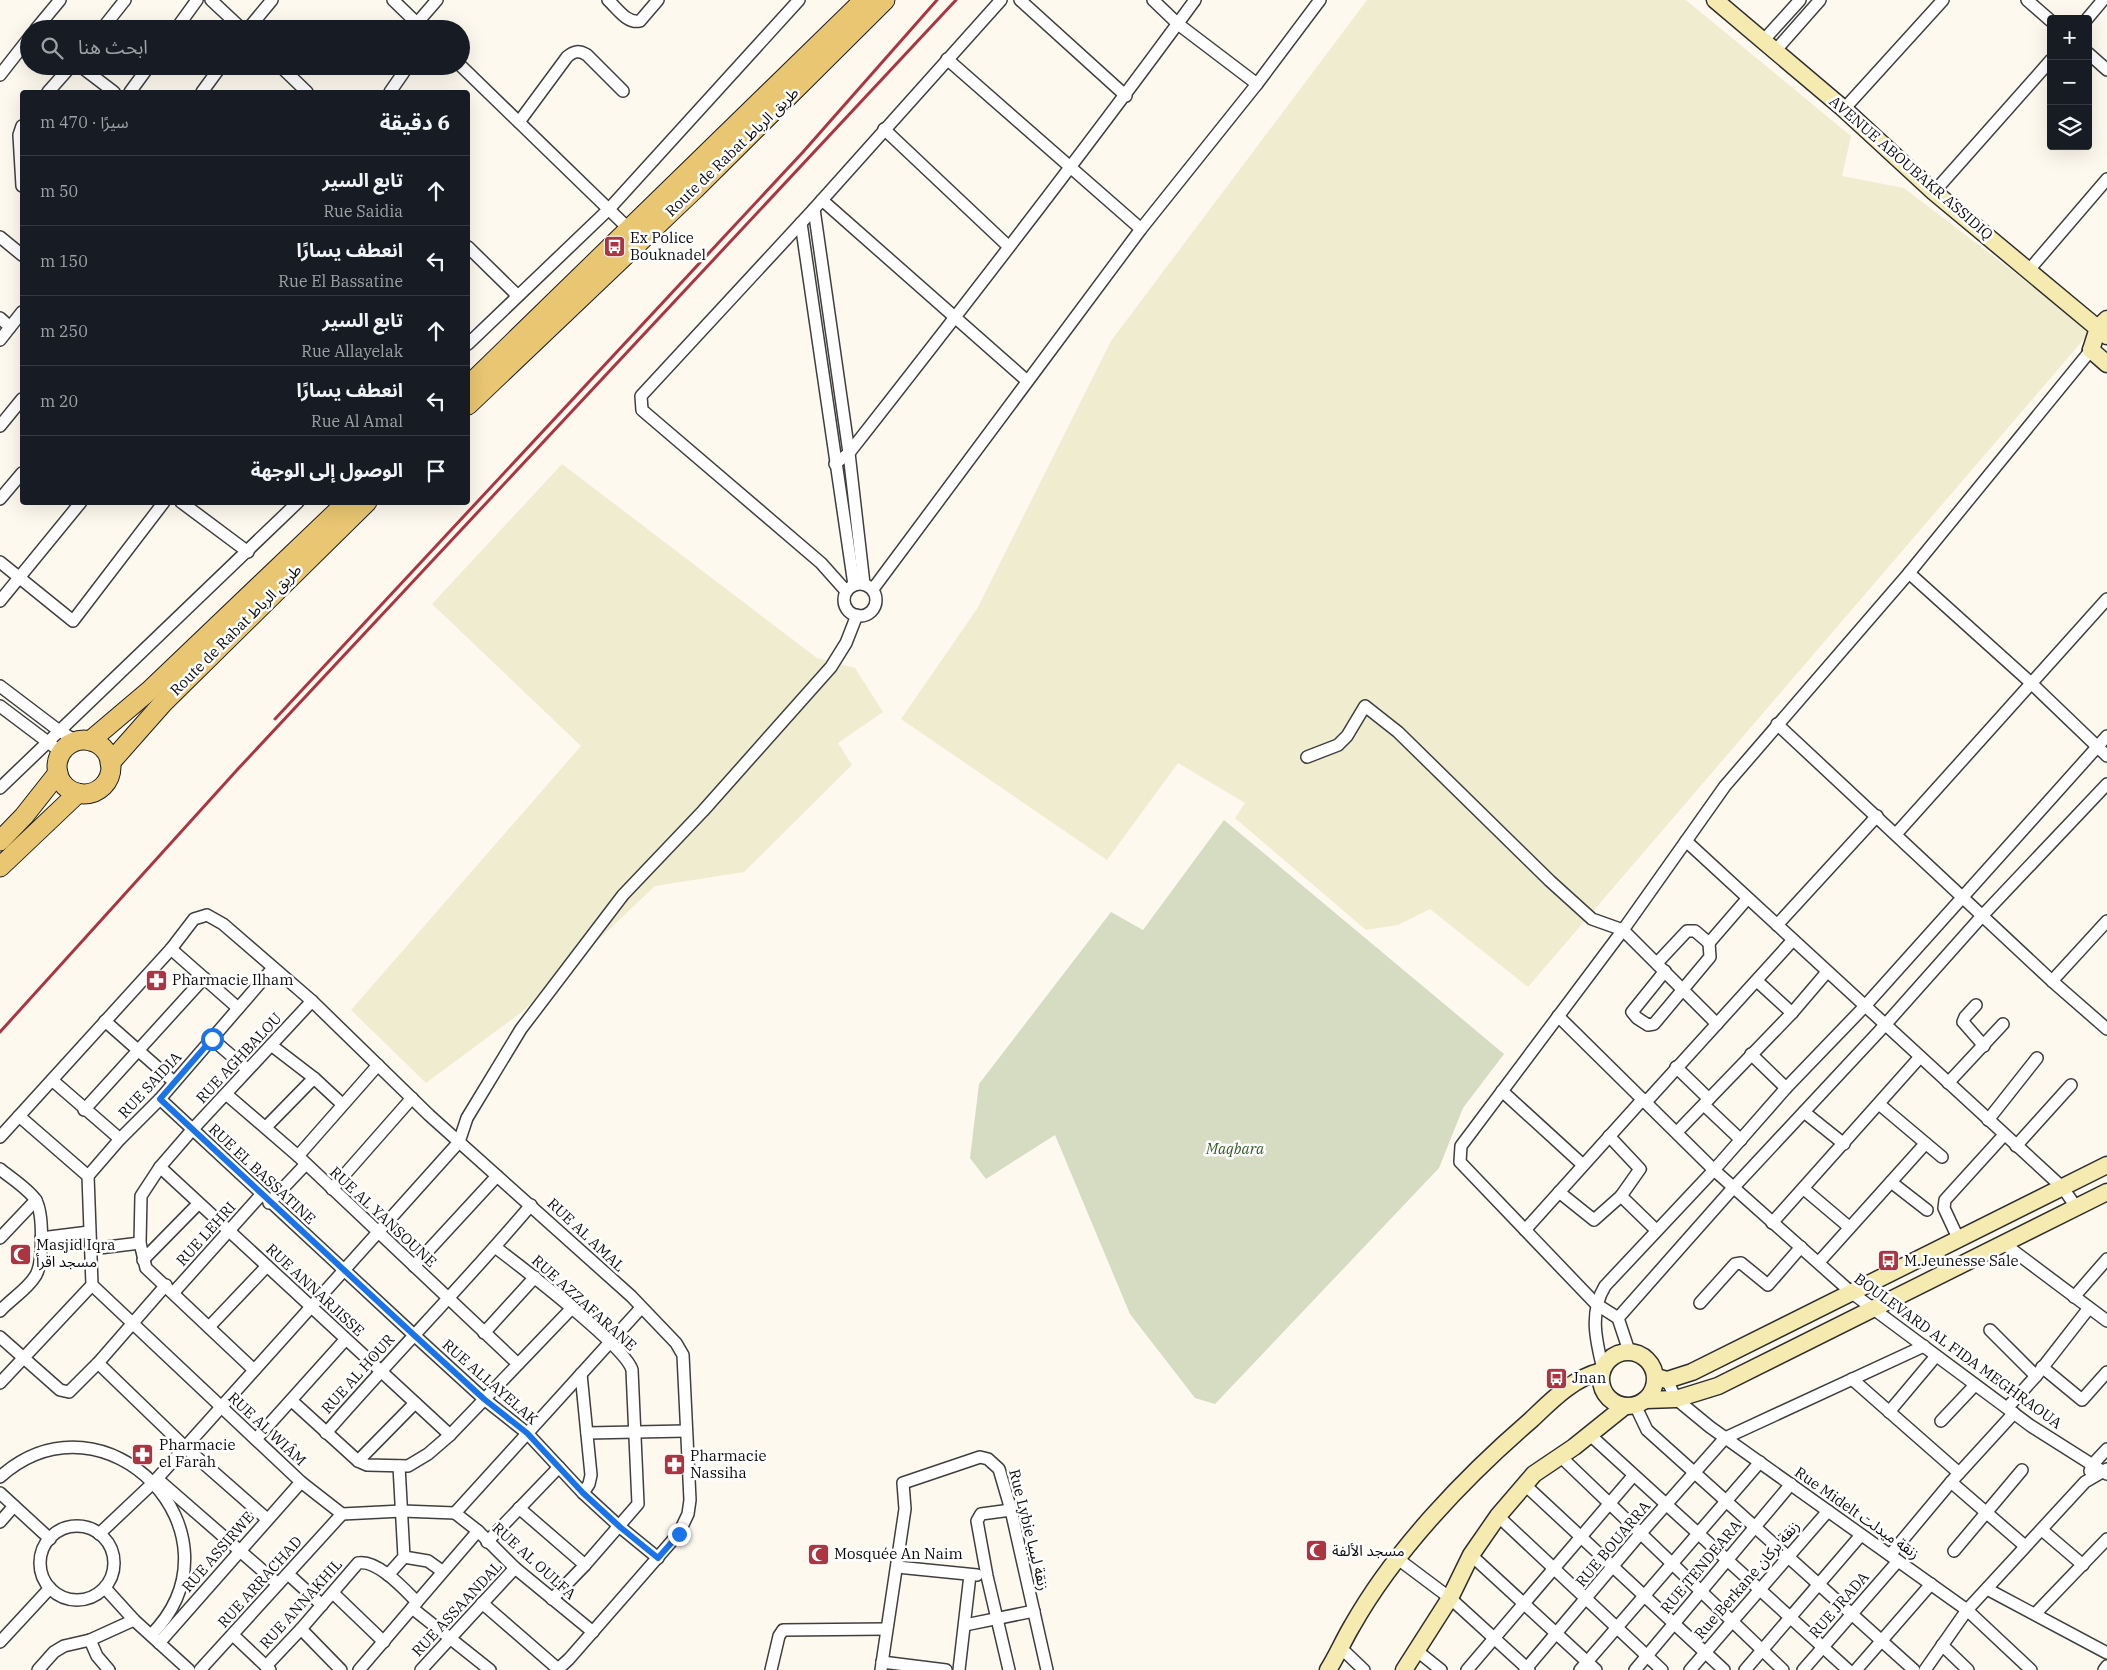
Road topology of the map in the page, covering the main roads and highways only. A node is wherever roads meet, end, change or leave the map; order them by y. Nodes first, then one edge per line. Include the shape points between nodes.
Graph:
1 (864, 0) edge
2 (885, 0) edge
3 (470, 384) edge
4 (470, 403) edge
5 (344, 505) edge
6 (363, 505) edge
7 (83, 741) junction
8 (110, 763) junction
9 (58, 773) junction
10 (78, 793) junction
11 (0, 841) edge
12 (0, 867) edge

1 - 3 main road, Route de Rabat طريق الرباط
2 - 4 main road, Route de Rabat طريق الرباط via 695,189
5 - 7 main road, Route de Rabat طريق الرباط via 148,691
6 - 8 main road, Route de Rabat طريق الرباط via 169,696
7 - 8 main road via 104,749
7 - 9 main road via 54,747
8 - 10 main road via 110,775 103,786 90,793
9 - 10 main road via 65,786
9 - 11 main road
10 - 12 main road

